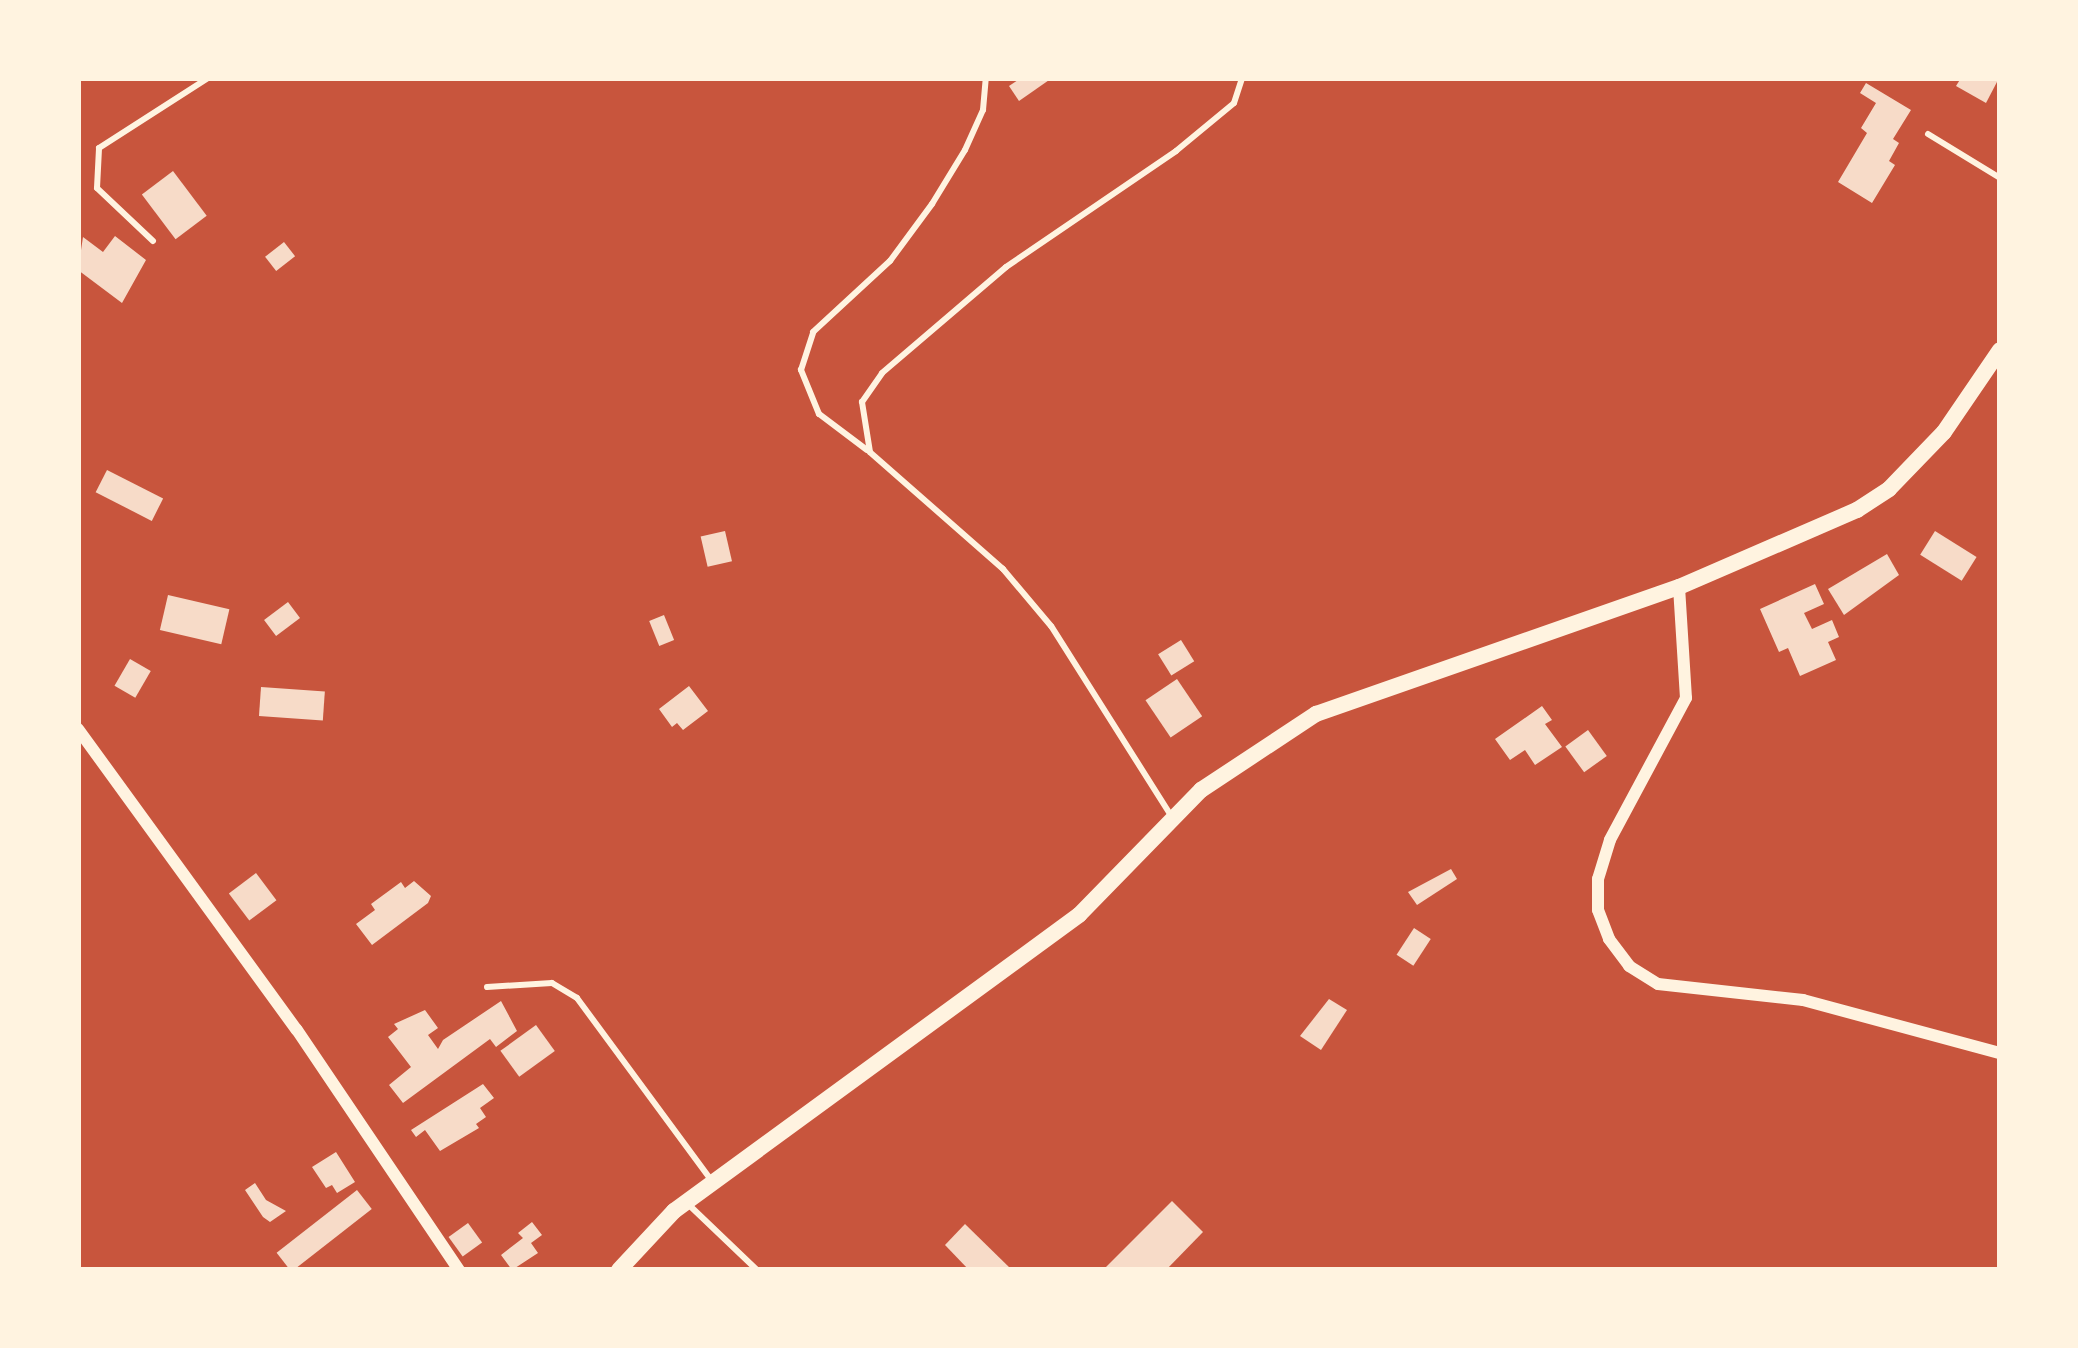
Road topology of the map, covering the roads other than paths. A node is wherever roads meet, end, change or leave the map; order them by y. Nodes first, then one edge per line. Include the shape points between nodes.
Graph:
1 (208, 78) edge
2 (986, 78) edge
3 (1242, 78) edge
4 (1928, 134) dead end
5 (2000, 178) edge
6 (153, 241) dead end
7 (2000, 350) edge
8 (870, 452) junction
9 (1679, 587) junction
10 (78, 729) edge
11 (1172, 817) junction
12 (487, 987) dead end
13 (2000, 1053) edge
14 (713, 1183) junction
15 (686, 1202) junction
16 (459, 1270) edge
17 (619, 1270) edge
18 (757, 1270) edge

1 - 6 lane via 99,148 97,188
2 - 8 lane via 965,150 932,204 890,261 813,332 801,370 819,414
3 - 8 lane via 1234,103 1176,151 1006,267 882,373 862,402
4 - 5 lane
7 - 9 main road via 1944,432 1889,489 1823,528
8 - 11 lane via 1003,568 1051,626
9 - 11 main road via 1316,714
9 - 13 street via 1686,698 1610,840 1598,879 1609,939 1629,966 1658,984 1803,1000
10 - 16 street
11 - 14 main road via 1079,916
12 - 14 lane via 552,983 577,998
14 - 15 main road
15 - 17 main road
15 - 18 lane

